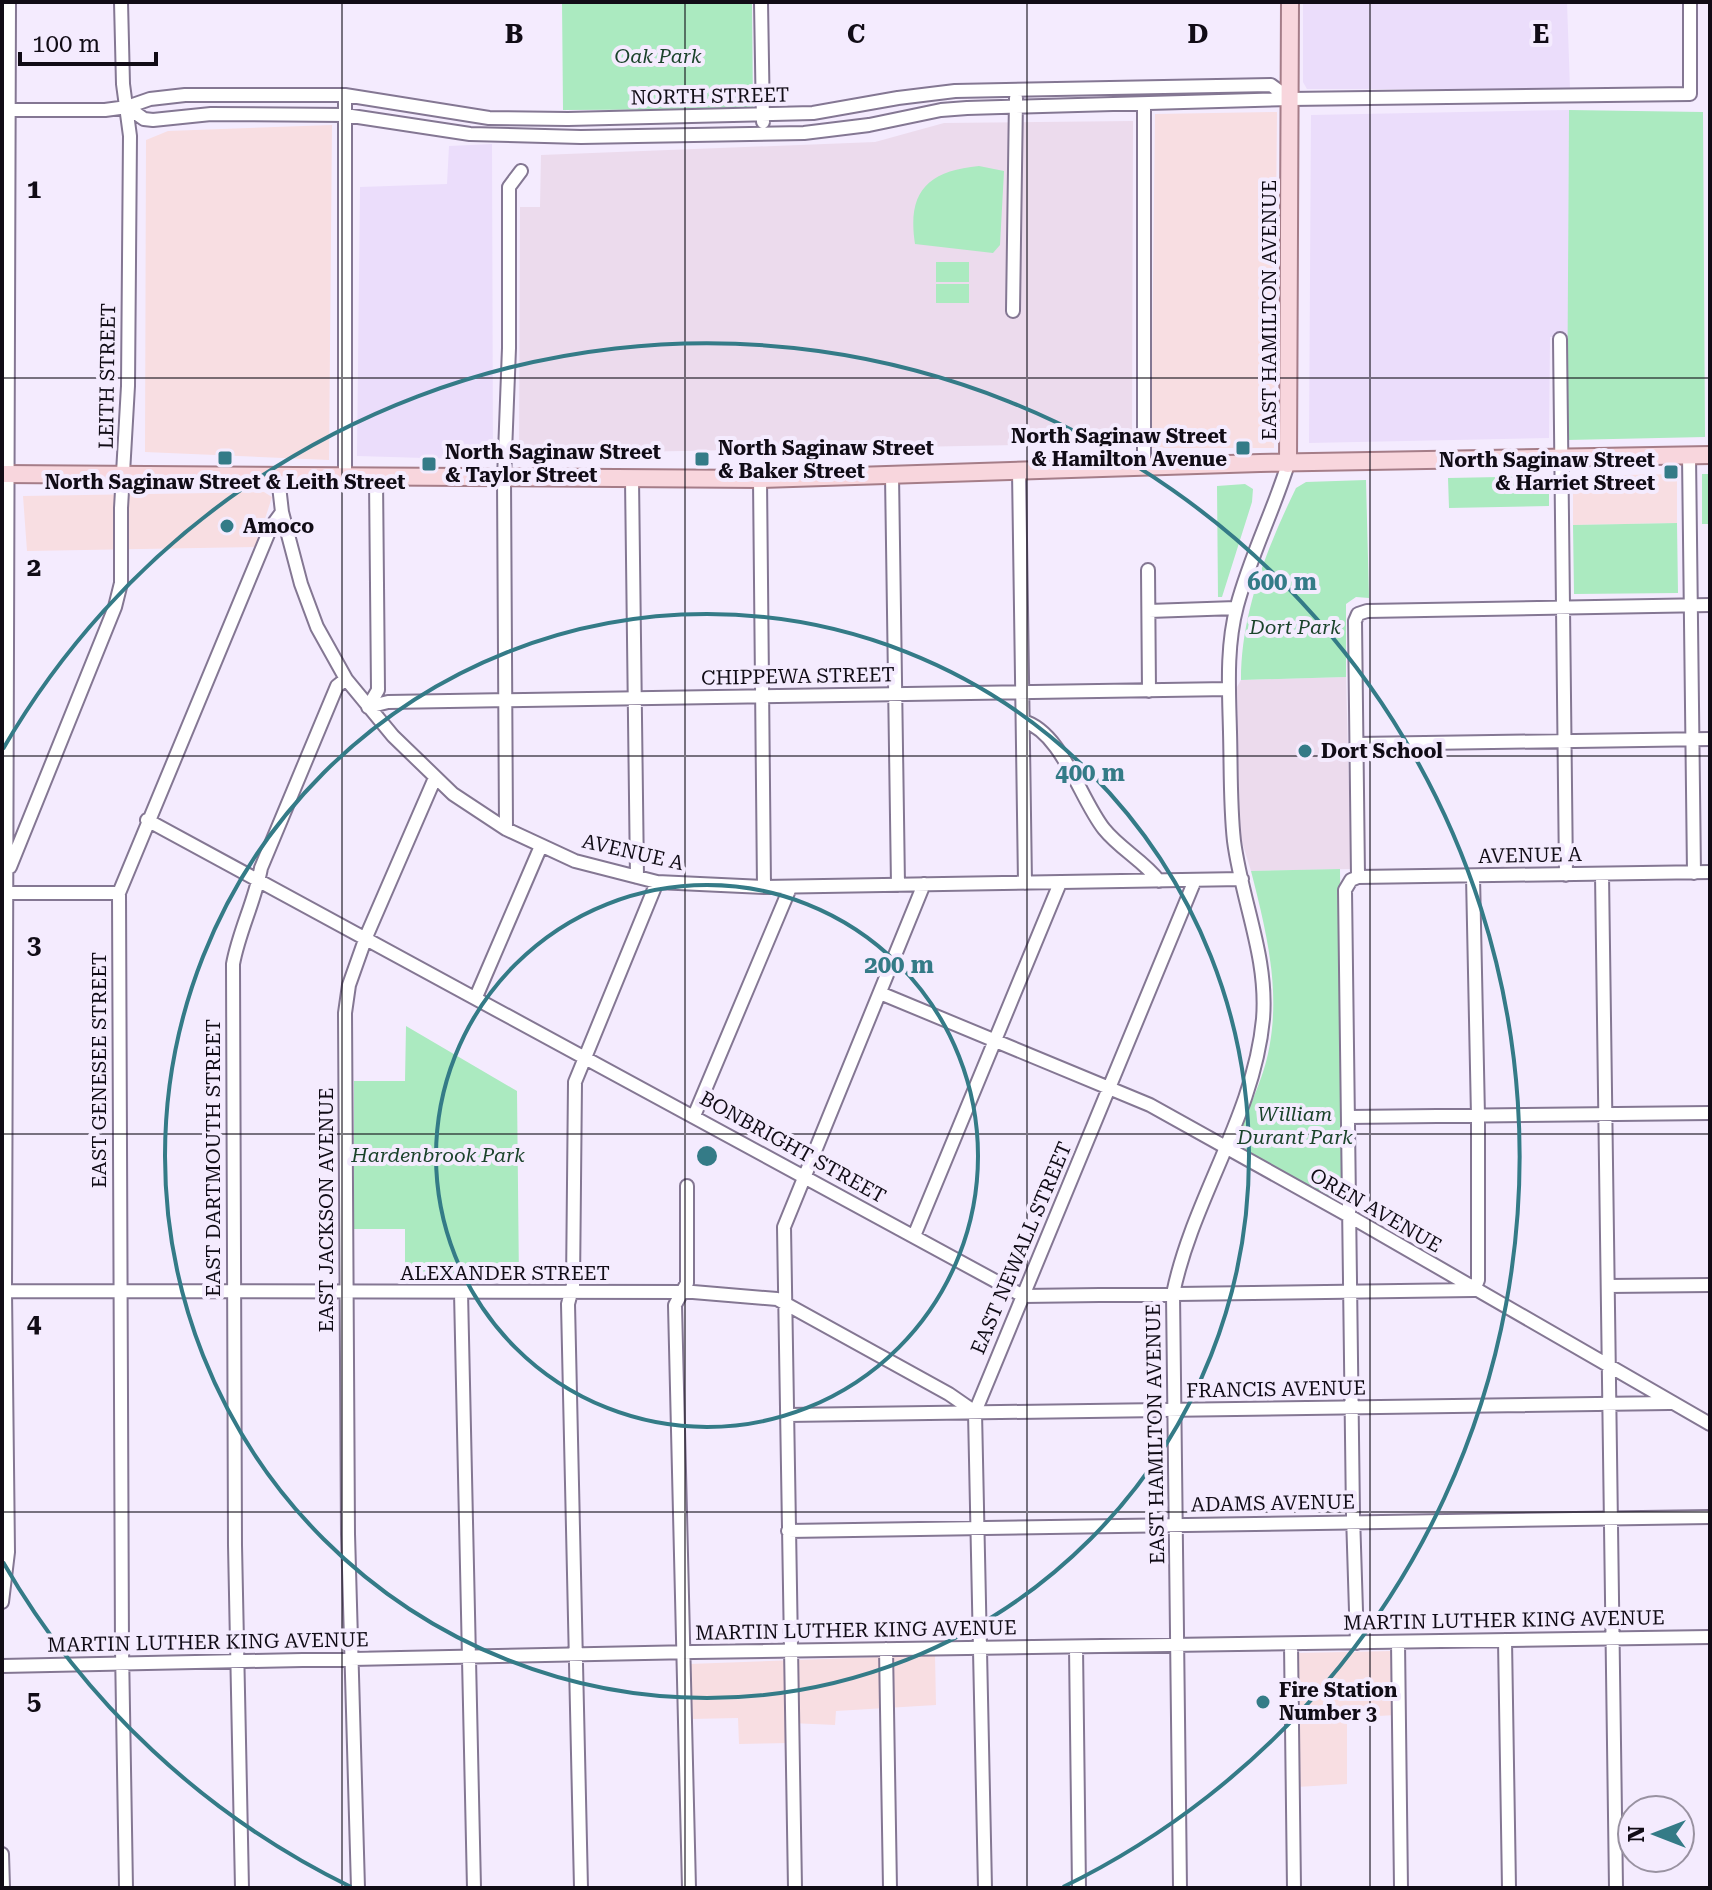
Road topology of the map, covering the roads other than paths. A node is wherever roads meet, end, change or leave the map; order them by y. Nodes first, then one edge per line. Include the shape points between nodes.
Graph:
1 (9, 2) edge
2 (121, 2) edge
3 (761, 2) edge
4 (1290, 2) edge
5 (1690, 2) edge
6 (1017, 89) junction
7 (345, 95) junction
8 (1290, 99) junction
9 (1144, 105) junction
10 (1016, 106) junction
11 (127, 107) junction
12 (5, 110) edge
13 (345, 115) junction
14 (763, 115) junction
15 (551, 119) junction
16 (763, 133) junction
17 (551, 137) junction
18 (521, 171) dead end
19 (1013, 311) dead end
20 (1560, 339) dead end
21 (1689, 455) junction
22 (1710, 455) edge
23 (1561, 457) junction
24 (1288, 464) junction
25 (1144, 467) junction
26 (1019, 471) junction
27 (5, 474) edge
28 (125, 475) junction
29 (892, 475) junction
30 (278, 477) junction
31 (345, 478) junction
32 (376, 479) junction
33 (504, 479) junction
34 (632, 479) junction
35 (760, 479) junction
36 (282, 512) junction
37 (1148, 570) dead end
38 (1690, 605) junction
39 (1710, 605) edge
40 (1236, 608) junction
41 (1561, 608) junction
42 (1149, 611) junction
43 (346, 679) junction
44 (1229, 689) junction
45 (1149, 691) junction
46 (1022, 694) junction
47 (894, 695) junction
48 (761, 697) junction
49 (636, 698) junction
50 (506, 700) junction
51 (368, 707) junction
52 (1023, 721) junction
53 (1710, 739) edge
54 (1692, 740) junction
55 (1564, 742) junction
56 (1357, 744) junction
57 (435, 778) junction
58 (147, 820) junction
59 (506, 829) junction
60 (541, 846) junction
61 (1710, 872) edge
62 (1694, 873) junction
63 (7, 874) junction
64 (1602, 874) junction
65 (1566, 875) junction
66 (1473, 876) junction
67 (637, 877) junction
68 (259, 879) junction
69 (1242, 879) junction
70 (1355, 879) junction
71 (1195, 880) junction
72 (1159, 881) junction
73 (657, 882) junction
74 (1025, 883) junction
75 (1060, 883) junction
76 (924, 884) junction
77 (898, 885) junction
78 (764, 887) junction
79 (790, 888) junction
80 (5, 893) edge
81 (119, 893) junction
82 (366, 937) junction
83 (880, 993) junction
84 (476, 997) junction
85 (4, 1034) edge
86 (995, 1041) junction
87 (585, 1057) junction
88 (1109, 1089) junction
89 (1710, 1113) edge
90 (1606, 1114) junction
91 (694, 1116) junction
92 (1478, 1116) junction
93 (1348, 1117) junction
94 (1224, 1148) junction
95 (804, 1177) junction
96 (687, 1186) dead end
97 (1351, 1217) junction
98 (914, 1236) junction
99 (4, 1265) edge
100 (1710, 1285) edge
101 (1608, 1286) junction
102 (1474, 1290) junction
103 (5, 1291) junction
104 (120, 1291) junction
105 (233, 1291) junction
106 (346, 1292) junction
107 (461, 1292) junction
108 (1350, 1292) junction
109 (681, 1293) junction
110 (573, 1294) junction
111 (1173, 1294) junction
112 (1023, 1296) junction
113 (785, 1304) junction
114 (1607, 1365) junction
115 (1607, 1403) junction
116 (1669, 1403) junction
117 (1351, 1408) junction
118 (1173, 1410) junction
119 (975, 1412) junction
120 (787, 1415) junction
121 (1710, 1424) edge
122 (1710, 1517) edge
123 (1609, 1519) junction
124 (1353, 1523) junction
125 (1175, 1524) junction
126 (977, 1528) junction
127 (788, 1531) junction
128 (2, 1602) edge
129 (1710, 1637) edge
130 (1613, 1639) junction
131 (1505, 1640) junction
132 (1398, 1642) junction
133 (1357, 1643) junction
134 (1291, 1644) junction
135 (1177, 1645) junction
136 (1076, 1647) junction
137 (981, 1648) junction
138 (886, 1649) junction
139 (791, 1651) junction
140 (684, 1652) junction
141 (576, 1655) junction
142 (469, 1657) junction
143 (353, 1659) junction
144 (238, 1661) junction
145 (122, 1663) junction
146 (2, 1666) edge
147 (2, 1854) edge
148 (3, 1888) edge
149 (126, 1888) edge
150 (242, 1888) edge
151 (358, 1888) edge
152 (474, 1888) edge
153 (581, 1888) edge
154 (689, 1888) edge
155 (795, 1888) edge
156 (890, 1888) edge
157 (985, 1888) edge
158 (1079, 1888) edge
159 (1180, 1888) edge
160 (1294, 1888) edge
161 (1401, 1888) edge
162 (1509, 1888) edge
163 (1616, 1888) edge

1 - 12 street
2 - 11 street, LEITH STREET
3 - 14 street
4 - 8 main road, EAST HAMILTON AVENUE
5 - 8 street, NORTH STREET via 1690,94
6 - 8 street, NORTH STREET via 1271,85
6 - 10 street
6 - 14 street, NORTH STREET via 955,91 827,112
7 - 11 street, NORTH STREET via 185,95
7 - 13 street
7 - 15 street, NORTH STREET via 489,118
8 - 9 street, NORTH STREET
8 - 24 main road, EAST HAMILTON AVENUE
9 - 10 street, NORTH STREET
9 - 25 street
10 - 16 street, NORTH STREET via 941,110 835,130
10 - 19 street
11 - 12 street, NORTH STREET
11 - 13 street, NORTH STREET via 153,120 211,114
11 - 28 street, LEITH STREET
12 - 27 street
13 - 17 street, NORTH STREET via 470,134
13 - 31 street
14 - 15 street, NORTH STREET
14 - 16 street
15 - 17 street
16 - 17 street, NORTH STREET
18 - 33 street via 509,187
20 - 23 street
21 - 22 main road
21 - 23 main road
21 - 38 street
23 - 24 main road
23 - 41 street
24 - 25 main road
24 - 40 street, EAST HAMILTON AVENUE
25 - 26 main road
26 - 29 main road
26 - 46 street
27 - 28 main road
27 - 63 street
28 - 30 main road
28 - 63 street, LEITH STREET via 121,583 115,607
29 - 35 main road
29 - 47 street
30 - 31 main road
30 - 36 street, AVENUE A
31 - 32 main road
32 - 33 main road
32 - 51 street via 378,690
33 - 34 main road
33 - 50 street
34 - 35 main road
34 - 49 street
35 - 48 street
36 - 43 street, AVENUE A via 317,627
36 - 58 street, EAST GENESEE STREET via 271,527
37 - 42 street
38 - 39 street
38 - 41 street
38 - 54 street
40 - 42 street
40 - 44 street, EAST HAMILTON AVENUE
41 - 55 street
41 - 56 street via 1358,614
42 - 45 street
43 - 51 street, AVENUE A
43 - 68 street, EAST DARTMOUTH STREET via 337,686
44 - 45 street, CHIPPEWA STREET
44 - 69 street, EAST HAMILTON AVENUE via 1233,825
45 - 46 street, CHIPPEWA STREET
46 - 47 street, CHIPPEWA STREET
46 - 52 street
47 - 48 street, CHIPPEWA STREET
47 - 77 street
48 - 49 street, CHIPPEWA STREET
48 - 78 street
49 - 50 street, CHIPPEWA STREET
49 - 67 street
50 - 51 street, CHIPPEWA STREET
50 - 59 street
51 - 57 street, AVENUE A
52 - 72 street via 1034,724 1054,746 1102,826
52 - 74 street
53 - 54 street
54 - 55 street
54 - 62 street
55 - 56 street
55 - 65 street
56 - 70 street
57 - 59 street, AVENUE A
57 - 82 street, EAST JACKSON AVENUE
58 - 68 street, BONBRIGHT STREET
58 - 81 street, EAST GENESEE STREET
59 - 60 street, AVENUE A
60 - 67 street, AVENUE A
60 - 84 street
61 - 62 street, AVENUE A
62 - 64 street, AVENUE A
63 - 80 street
64 - 65 street, AVENUE A
64 - 90 street
65 - 66 street, AVENUE A
66 - 70 street, AVENUE A
66 - 92 street
67 - 73 street, AVENUE A
68 - 82 street, BONBRIGHT STREET
68 - 105 street, EAST DARTMOUTH STREET via 233,964
69 - 71 street, AVENUE A
69 - 94 street, EAST HAMILTON AVENUE via 1261,957 1263,1018 1253,1074
70 - 93 street via 1345,890
71 - 72 street, AVENUE A
71 - 88 street, EAST NEWALL STREET
72 - 75 street, AVENUE A
73 - 78 street, AVENUE A
73 - 87 street
74 - 75 street, AVENUE A
74 - 76 street, AVENUE A
75 - 86 street
76 - 77 street, AVENUE A
76 - 83 street
77 - 79 street, AVENUE A
78 - 79 street, AVENUE A
79 - 91 street
80 - 81 street
80 - 85 street
81 - 104 street, EAST GENESEE STREET
82 - 84 street, BONBRIGHT STREET
82 - 106 street, EAST JACKSON AVENUE via 345,1013
83 - 86 street, OREN AVENUE
83 - 95 street
84 - 87 street, BONBRIGHT STREET
85 - 99 street
86 - 88 street, OREN AVENUE
86 - 98 street
87 - 91 street, BONBRIGHT STREET
87 - 110 street via 575,1082
88 - 94 street, OREN AVENUE via 1150,1105
88 - 112 street, EAST NEWALL STREET
89 - 90 street
90 - 92 street
90 - 101 street
91 - 95 street, BONBRIGHT STREET
92 - 93 street
92 - 102 street
93 - 97 street
94 - 97 street, OREN AVENUE
94 - 111 street, EAST HAMILTON AVENUE via 1185,1245
95 - 98 street, BONBRIGHT STREET
95 - 113 street via 784,1227
96 - 109 street via 687,1283
97 - 102 street, OREN AVENUE
97 - 108 street
98 - 112 street, BONBRIGHT STREET
99 - 103 street
100 - 101 street
101 - 114 street
102 - 108 street, BONBRIGHT STREET
102 - 114 street, OREN AVENUE
103 - 104 street, ALEXANDER STREET
103 - 128 street via 8,1552
104 - 105 street, ALEXANDER STREET
104 - 145 street, EAST GENESEE STREET
105 - 106 street, ALEXANDER STREET
105 - 144 street, EAST DARTMOUTH STREET
106 - 107 street, ALEXANDER STREET
106 - 143 street, EAST JACKSON AVENUE
107 - 110 street, ALEXANDER STREET
107 - 142 street
108 - 111 street, BONBRIGHT STREET
108 - 117 street
109 - 110 street, ALEXANDER STREET
109 - 113 street, ALEXANDER STREET via 777,1299
109 - 140 street via 675,1305
110 - 141 street via 568,1304
111 - 112 street, BONBRIGHT STREET
111 - 118 street, EAST HAMILTON AVENUE
112 - 119 street, EAST NEWALL STREET
113 - 119 street, ALEXANDER STREET
113 - 120 street
114 - 115 street
114 - 116 street, OREN AVENUE
115 - 116 street, FRANCIS AVENUE
115 - 117 street, FRANCIS AVENUE
115 - 123 street
116 - 121 street, OREN AVENUE
117 - 118 street, FRANCIS AVENUE
117 - 124 street
118 - 119 street, FRANCIS AVENUE
118 - 125 street, EAST HAMILTON AVENUE
119 - 120 street, FRANCIS AVENUE
119 - 126 street, EAST NEWALL STREET
120 - 127 street
122 - 123 street, ADAMS AVENUE
123 - 124 street, ADAMS AVENUE
123 - 130 street
124 - 125 street, ADAMS AVENUE
124 - 133 street
125 - 126 street, ADAMS AVENUE
125 - 135 street, EAST HAMILTON AVENUE
126 - 127 street, ADAMS AVENUE
126 - 137 street, EAST NEWALL STREET
127 - 139 street
129 - 130 street, MARTIN LUTHER KING AVENUE
130 - 131 street, MARTIN LUTHER KING AVENUE
130 - 163 street
131 - 132 street, MARTIN LUTHER KING AVENUE
131 - 162 street
132 - 133 street, MARTIN LUTHER KING AVENUE
132 - 161 street
133 - 134 street, MARTIN LUTHER KING AVENUE
134 - 135 street, MARTIN LUTHER KING AVENUE
134 - 160 street
135 - 136 street, MARTIN LUTHER KING AVENUE
135 - 159 street, EAST HAMILTON AVENUE
136 - 137 street, MARTIN LUTHER KING AVENUE
136 - 158 street
137 - 138 street, MARTIN LUTHER KING AVENUE
137 - 157 street, EAST NEWALL STREET
138 - 139 street, MARTIN LUTHER KING AVENUE
138 - 156 street
139 - 140 street, MARTIN LUTHER KING AVENUE
139 - 155 street
140 - 141 street, MARTIN LUTHER KING AVENUE
140 - 154 street
141 - 142 street, MARTIN LUTHER KING AVENUE
141 - 153 street
142 - 143 street, MARTIN LUTHER KING AVENUE
142 - 152 street
143 - 144 street, MARTIN LUTHER KING AVENUE
143 - 151 street, EAST JACKSON AVENUE
144 - 145 street, MARTIN LUTHER KING AVENUE
144 - 150 street, EAST DARTMOUTH STREET
145 - 146 street, MARTIN LUTHER KING AVENUE
145 - 149 street, EAST GENESEE STREET
147 - 148 street

